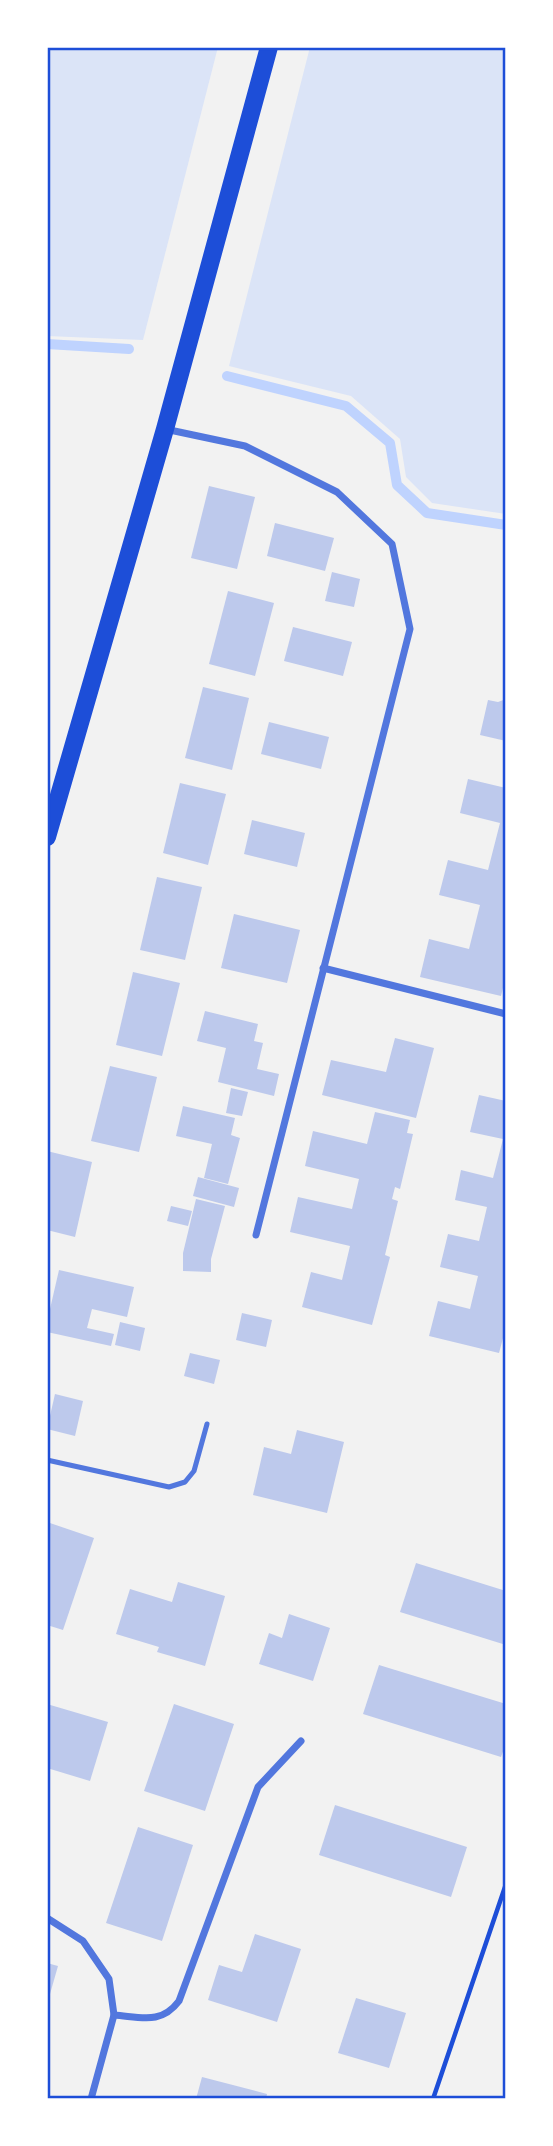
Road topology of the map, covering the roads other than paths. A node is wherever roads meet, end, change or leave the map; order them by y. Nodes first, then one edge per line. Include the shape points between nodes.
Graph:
1 (269, 47) edge
2 (164, 429) junction
3 (47, 837) edge
4 (323, 968) junction
5 (506, 1014) edge
6 (256, 1235) dead end
7 (207, 1424) dead end
8 (47, 1460) edge
9 (301, 1741) dead end
10 (47, 1918) edge
11 (114, 2015) junction
12 (91, 2099) edge

1 - 2 main road
2 - 3 main road
2 - 4 street via 245,446 337,492 392,544 410,629
4 - 5 street
4 - 6 street
7 - 8 lane via 194,1471 185,1482 169,1487
9 - 11 street via 258,1787 179,2001 170,2014 154,2018
10 - 11 street via 83,1941 109,1979
11 - 12 street

